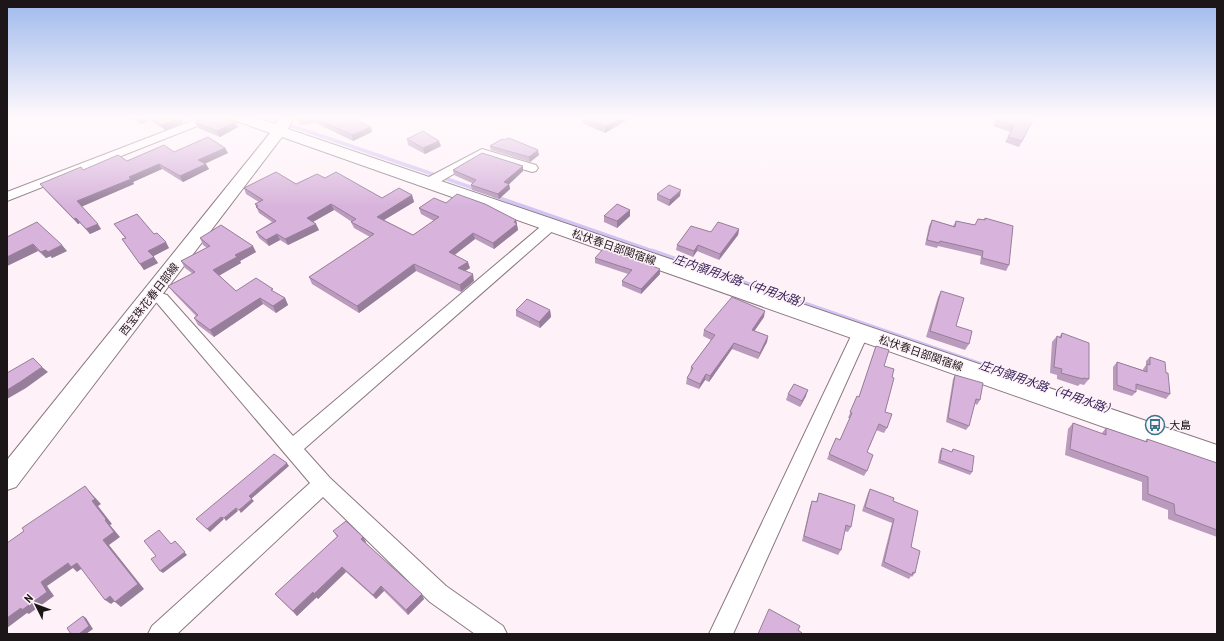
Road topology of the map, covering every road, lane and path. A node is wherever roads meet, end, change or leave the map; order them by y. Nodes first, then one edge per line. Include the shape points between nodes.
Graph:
1 (135, 147) edge
2 (265, 147) edge
3 (339, 147) edge
4 (532, 168) dead end
5 (428, 183) junction
6 (7, 197) edge
7 (551, 225) junction
8 (152, 295) junction
9 (861, 332) junction
10 (291, 449) junction
11 (1217, 456) edge
12 (7, 479) edge
13 (323, 484) junction
14 (160, 634) edge
15 (495, 634) edge
16 (720, 634) edge

1 - 6 street
2 - 8 main road, 西宝珠花春日部線
3 - 5 main road, 松伏春日部関宿線
4 - 5 street via 482,154
5 - 7 main road, 松伏春日部関宿線
7 - 9 main road, 松伏春日部関宿線
7 - 10 street
8 - 10 street via 162,298
8 - 12 main road, 西宝珠花春日部線
9 - 11 main road, 松伏春日部関宿線
9 - 16 street
10 - 13 street
13 - 14 street
13 - 15 street via 438,594

